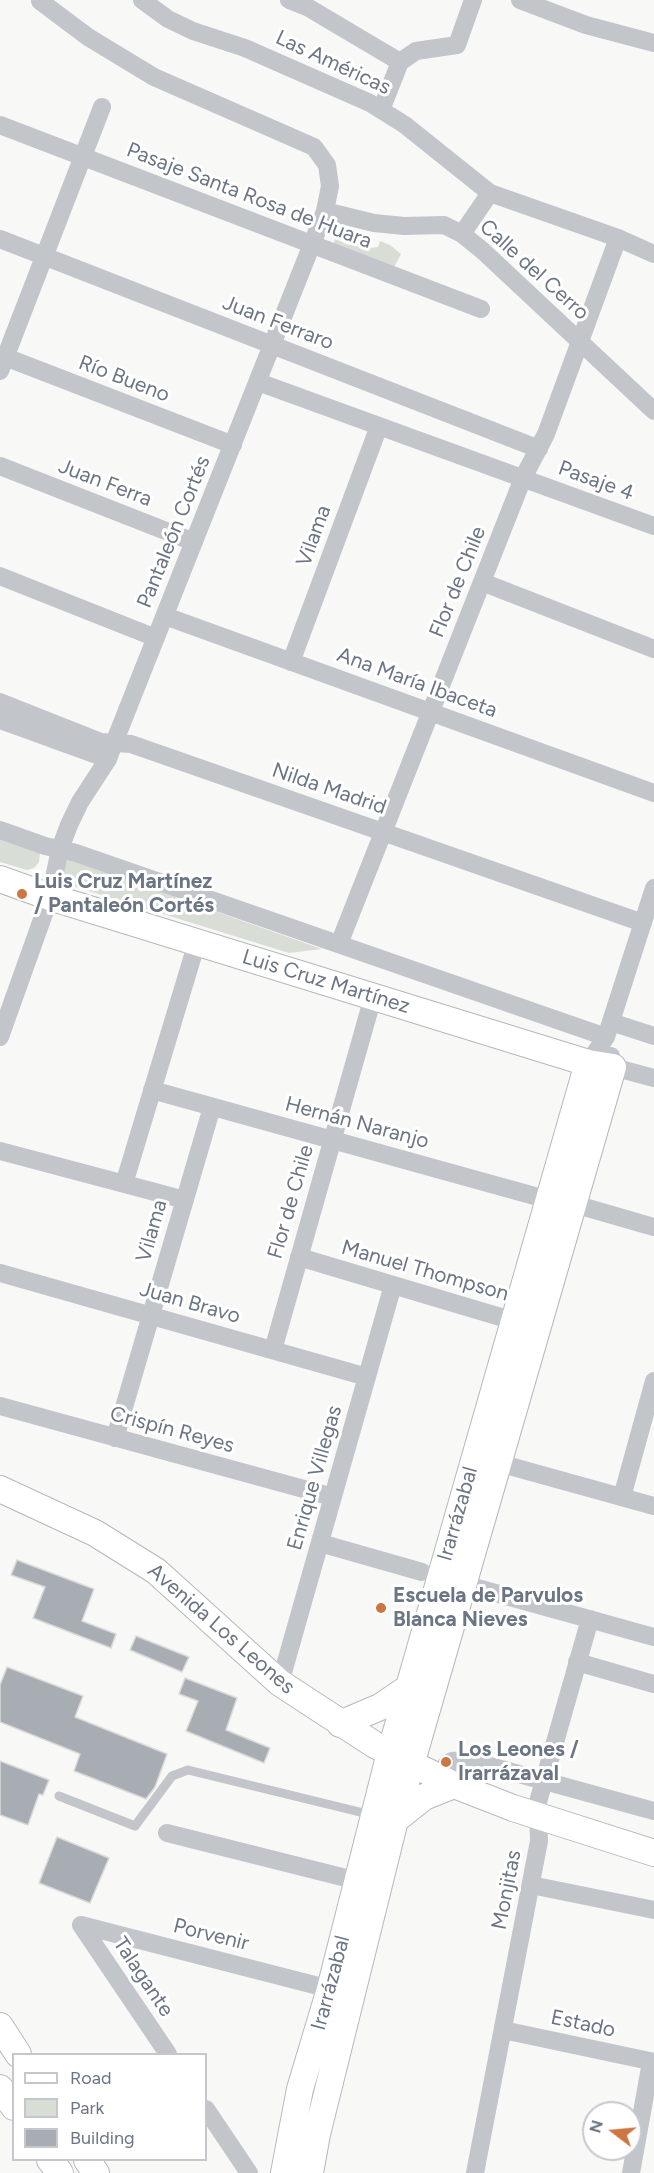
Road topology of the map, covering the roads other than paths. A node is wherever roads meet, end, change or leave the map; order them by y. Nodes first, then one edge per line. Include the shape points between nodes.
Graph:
1 (142, 0) edge
2 (289, 0) edge
3 (473, 0) edge
4 (520, 0) edge
5 (40, 1) edge
6 (550, 5) edge
7 (654, 43) edge
8 (400, 62) junction
9 (102, 107) dead end
10 (381, 110) junction
11 (0, 125) edge
12 (82, 156) junction
13 (490, 193) junction
14 (325, 211) junction
15 (462, 234) junction
16 (618, 238) junction
17 (0, 239) edge
18 (312, 244) junction
19 (654, 254) edge
20 (44, 256) junction
21 (482, 309) dead end
22 (580, 342) junction
23 (273, 345) junction
24 (2, 361) edge
25 (258, 382) junction
26 (654, 411) edge
27 (379, 426) junction
28 (233, 445) junction
29 (538, 449) junction
30 (0, 466) edge
31 (523, 478) junction
32 (654, 526) edge
33 (194, 542) junction
34 (0, 576) edge
35 (482, 582) junction
36 (165, 616) junction
37 (156, 638) junction
38 (654, 650) edge
39 (291, 662) junction
40 (0, 702) edge
41 (430, 712) junction
42 (0, 720) edge
43 (111, 751) junction
44 (654, 793) edge
45 (0, 830) edge
46 (383, 832) junction
47 (60, 849) junction
48 (0, 879) edge
49 (653, 896) edge
50 (50, 897) junction
51 (643, 922) junction
52 (197, 942) junction
53 (339, 944) junction
54 (373, 997) junction
55 (1, 1030) edge
56 (608, 1030) junction
57 (654, 1036) edge
58 (588, 1063) junction
59 (613, 1067) junction
60 (654, 1078) edge
61 (152, 1090) junction
62 (212, 1107) junction
63 (332, 1140) junction
64 (0, 1151) edge
65 (124, 1184) junction
66 (185, 1200) junction
67 (561, 1202) junction
68 (654, 1227) edge
69 (299, 1257) junction
70 (0, 1273) edge
71 (393, 1285) junction
72 (151, 1316) junction
73 (526, 1325) junction
74 (273, 1350) junction
75 (367, 1377) junction
76 (654, 1381) edge
77 (0, 1406) edge
78 (115, 1438) junction
79 (487, 1459) junction
80 (0, 1489) edge
81 (333, 1497) junction
82 (621, 1497) junction
83 (654, 1506) edge
84 (320, 1543) junction
85 (422, 1572) dead end
86 (463, 1584) junction
87 (590, 1619) junction
88 (654, 1637) edge
89 (577, 1662) junction
90 (280, 1683) junction
91 (654, 1684) edge
92 (408, 1688) junction
93 (340, 1724) junction
94 (400, 1758) junction
95 (544, 1780) junction
96 (445, 1781) junction
97 (58, 1796) dead end
98 (654, 1811) edge
99 (385, 1818) junction
100 (539, 1818) junction
101 (167, 1833) dead end
102 (654, 1853) edge
103 (358, 1881) junction
104 (531, 1884) junction
105 (654, 1910) edge
106 (81, 1925) joint
107 (330, 1989) junction
108 (0, 2027) edge
109 (503, 2030) junction
110 (17, 2053) edge
111 (167, 2053) edge
112 (652, 2062) edge
113 (0, 2088) edge
114 (12, 2104) edge
115 (207, 2110) edge
116 (51, 2161) edge
117 (60, 2173) edge
118 (249, 2173) edge
119 (284, 2173) edge
120 (310, 2173) edge
121 (475, 2173) edge
122 (631, 2173) edge

1 - 10 street, Las Américas via 193,31 276,61
2 - 8 street
3 - 8 street via 457,45 416,51
4 - 6 street
5 - 14 street, Pantaleón Cortés via 88,37 154,77 314,147 327,165 330,186
6 - 7 street via 586,25
8 - 10 street
9 - 12 street
10 - 13 street, Las Américas
11 - 12 street, Pasaje Santa Rosa de Huara
12 - 18 street, Pasaje Santa Rosa de Huara
12 - 20 street
13 - 15 street
13 - 16 street, Las Américas
14 - 15 street, Calle del Cerro via 374,223 444,225
14 - 18 street, Pantaleón Cortés
15 - 22 street, Calle del Cerro
16 - 19 street, Las Américas
16 - 22 street, Flor de Chile
17 - 20 street, Juan Ferraro
18 - 21 street, Pasaje Santa Rosa de Huara
18 - 23 street, Pantaleón Cortés
20 - 23 street, Juan Ferraro
20 - 24 street
22 - 26 street, Calle del Cerro
22 - 29 street, Flor de Chile
23 - 25 street, Pantaleón Cortés
23 - 29 street, Juan Ferraro
24 - 28 street, Río Bueno
25 - 27 street
25 - 28 street, Pantaleón Cortés
27 - 31 street
27 - 39 street, Vilama
28 - 33 street, Pantaleón Cortés
29 - 31 street, Flor de Chile
30 - 33 street, Juan Ferra
31 - 32 street, Pasaje 4
31 - 35 street, Flor de Chile
33 - 36 street, Pantaleón Cortés
34 - 37 street
35 - 38 street
35 - 41 street, Flor de Chile
36 - 37 street, Pantaleón Cortés
36 - 39 street, Ana María Ibaceta
37 - 43 street, Pantaleón Cortés
39 - 41 street, Ana María Ibaceta
40 - 43 street, Nilda Madrid via 101,742
41 - 44 street, Ana María Ibaceta
41 - 46 street, Flor de Chile
42 - 43 street, Nilda Madrid
43 - 46 street, Nilda Madrid via 131,744
43 - 47 street, Pantaleón Cortés via 80,802
45 - 47 street, Luis Cruz Martínez
46 - 51 street, Nilda Madrid
46 - 53 street, Flor de Chile
47 - 50 street, Pantaleón Cortés
47 - 53 street, Luis Cruz Martínez
48 - 50 street, Luis Cruz Martínez
49 - 51 street, Irarrázabal
50 - 52 street, Luis Cruz Martínez
50 - 55 street, Pantaleón Cortés
51 - 56 street, Irarrázabal
52 - 54 street, Luis Cruz Martínez
52 - 61 street, Vilama
53 - 56 street, Luis Cruz Martínez
54 - 58 street, Luis Cruz Martínez
54 - 63 street, Flor de Chile
56 - 57 street, Luis Cruz Martínez
56 - 58 street, Irarrázabal
56 - 59 street, Irarrázabal
58 - 59 street, Luis Cruz Martínez
58 - 67 street, Irarrázabal
59 - 60 street, Luis Cruz Martínez
59 - 67 street, Irarrázabal
61 - 62 street, Hernán Naranjo
61 - 65 street, Vilama
62 - 63 street, Hernán Naranjo
62 - 66 street, Vilama
63 - 67 street, Hernán Naranjo
63 - 69 street, Flor de Chile
64 - 65 street
65 - 66 street
66 - 72 street, Vilama
67 - 68 street, Hernán Naranjo
67 - 73 street, Irarrázabal
69 - 71 street, Manuel Thompson
69 - 74 street, Flor de Chile
70 - 72 street, Juan Bravo
71 - 73 street, Manuel Thompson
71 - 75 street, Enrique Villegas
72 - 74 street, Juan Bravo
72 - 78 street, Vilama
73 - 79 street, Irarrázabal
74 - 75 street, Juan Bravo
75 - 81 street, Enrique Villegas
76 - 82 street
77 - 78 street, Crispín Reyes
78 - 81 street, Crispín Reyes
79 - 82 street
79 - 86 street, Irarrázabal
79 - 92 street, Irarrázabal
80 - 90 street, Avenida Los Leones via 95,1533 156,1571
81 - 84 street, Enrique Villegas
82 - 83 street
84 - 85 street
84 - 90 street, Enrique Villegas
86 - 87 street
86 - 94 street, Irarrázabal
87 - 88 street
87 - 89 street, Monjitas
89 - 91 street
89 - 95 street, Monjitas
90 - 93 street, Avenida Los Leones
92 - 93 street via 380,1707
92 - 94 street, Irarrázabal
93 - 94 street, Avenida Los Leones
94 - 96 street, Avenida Los Leones
94 - 99 street, Irarrázabal
95 - 96 street via 460,1759 446,1765
95 - 98 street
95 - 100 street, Monjitas via 538,1802
96 - 99 street
96 - 100 street, Avenida Los Leones
97 - 99 lane via 135,1826 172,1776 188,1770
99 - 103 street, Irarrázabal
99 - 120 street, Irarrázabal
100 - 102 street, Avenida Los Leones
100 - 104 street, Monjitas via 540,1841
101 - 103 street
103 - 107 street, Irarrázabal
104 - 105 street
104 - 109 street, Monjitas
106 - 107 street, Porvenir
106 - 111 street, Talagante
107 - 119 street, Irarrázabal via 300,2089
108 - 110 street
109 - 112 street, Estado
109 - 121 street, Monjitas
112 - 122 street
113 - 114 street
115 - 118 street
116 - 117 street

